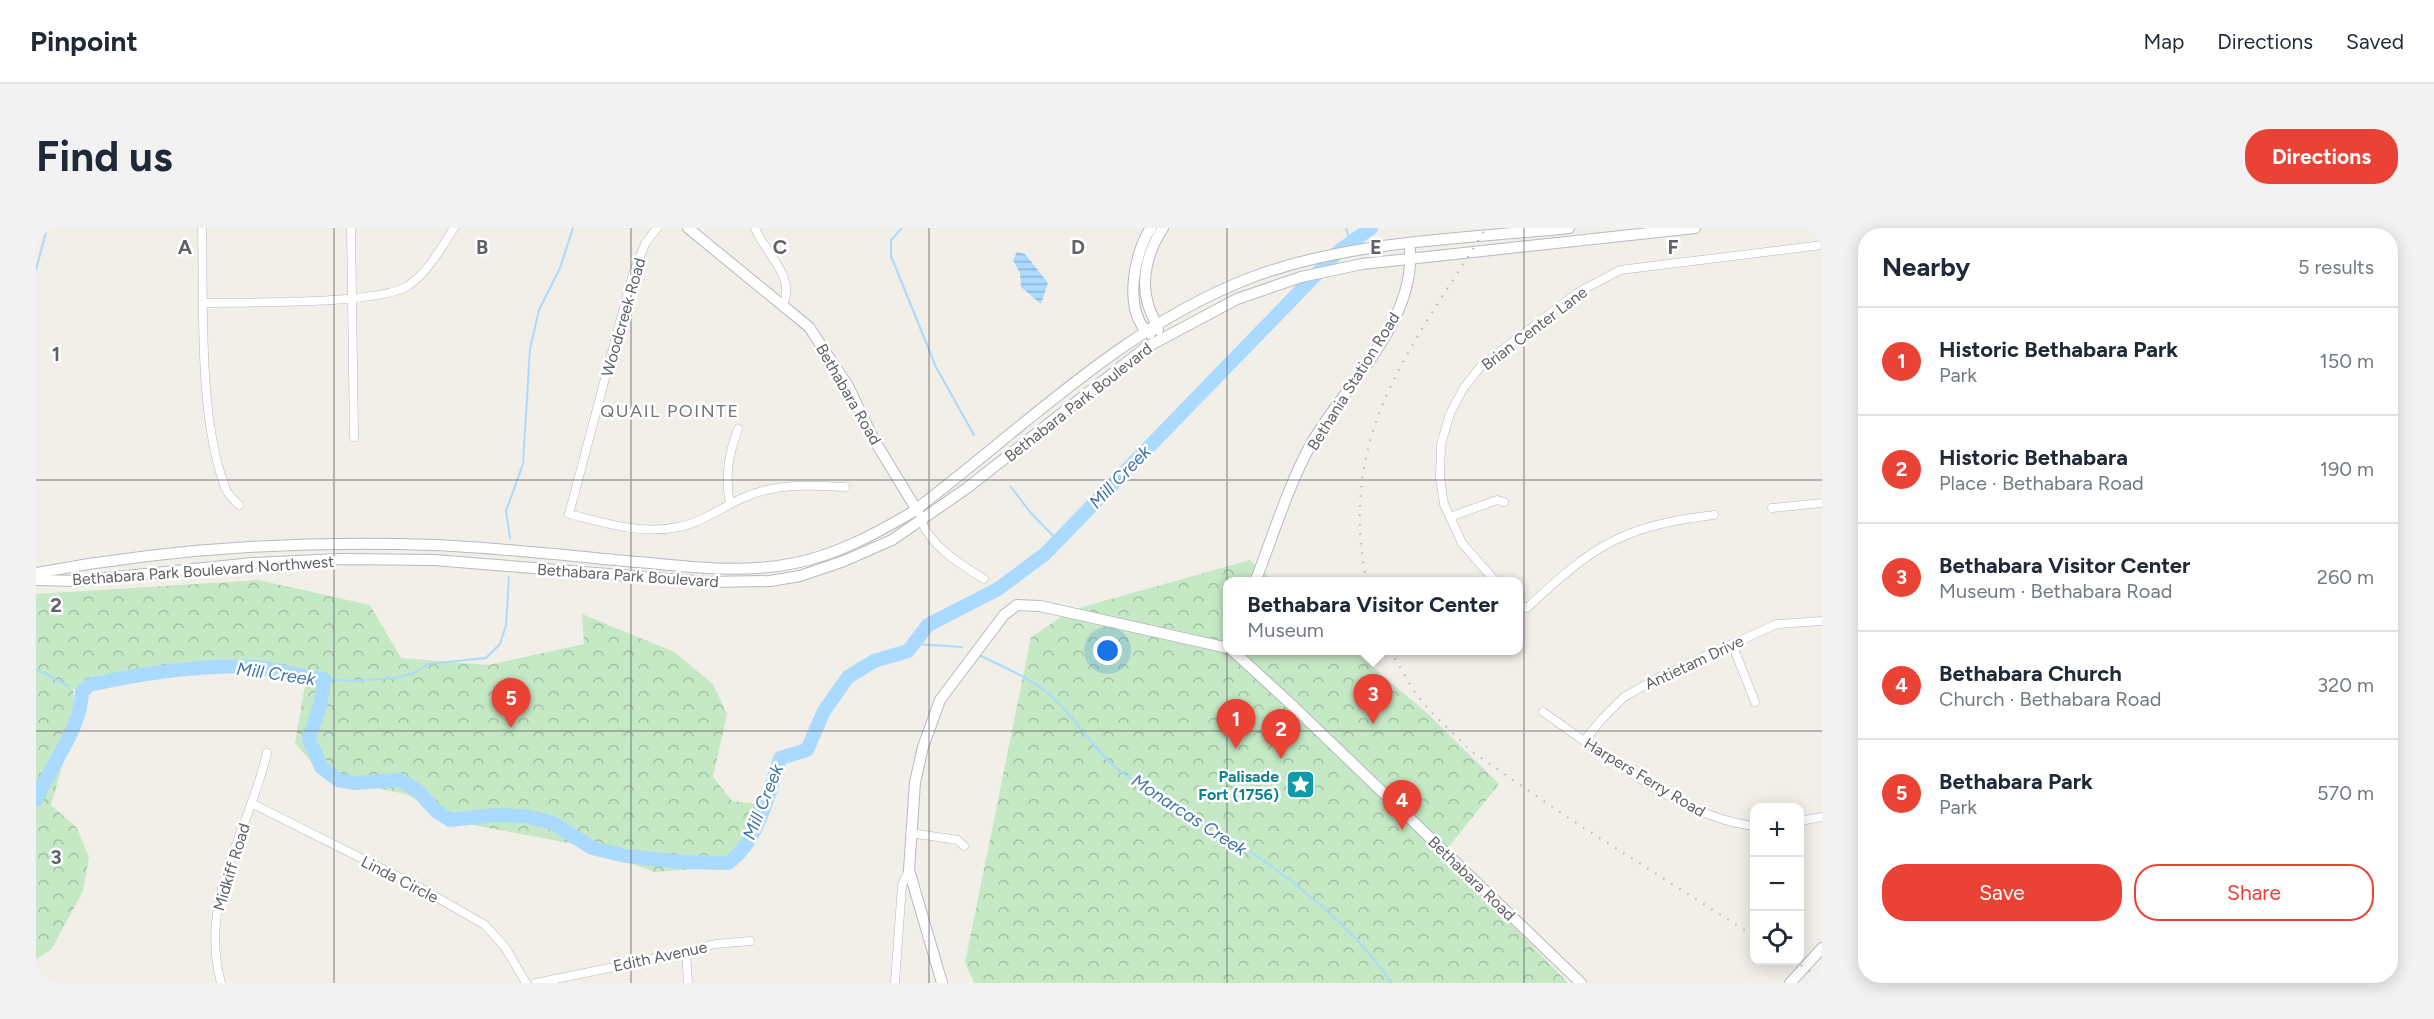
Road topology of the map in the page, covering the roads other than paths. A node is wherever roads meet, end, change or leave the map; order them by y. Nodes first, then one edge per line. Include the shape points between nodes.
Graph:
1 (202, 228) edge
2 (351, 228) edge
3 (454, 228) edge
4 (657, 228) edge
5 (688, 228) edge
6 (755, 228) edge
7 (1151, 228) edge
8 (1163, 228) edge
9 (1569, 228) edge
10 (1695, 228) edge
11 (1409, 244) junction
12 (1822, 245) edge
13 (1410, 257) junction
14 (352, 298) junction
15 (204, 303) junction
16 (783, 304) junction
17 (1157, 324) junction
18 (1146, 331) junction
19 (1159, 340) junction
20 (738, 429) dead end
21 (354, 437) dead end
22 (845, 487) dead end
23 (1504, 502) dead end
24 (1822, 503) edge
25 (730, 504) junction
26 (239, 505) dead end
27 (917, 508) junction
28 (1772, 508) dead end
29 (1714, 515) dead end
30 (1450, 517) junction
31 (921, 521) junction
32 (515, 552) joint
33 (514, 566) joint
34 (36, 573) edge
35 (1257, 577) edge
36 (1492, 577) edge
37 (984, 579) dead end
38 (36, 580) edge
39 (1523, 607) edge
40 (1822, 621) edge
41 (1732, 644) junction
42 (1223, 647) edge
43 (1236, 655) edge
44 (1755, 702) dead end
45 (1543, 712) dead end
46 (1585, 740) junction
47 (267, 753) dead end
48 (251, 803) junction
49 (1822, 817) edge
50 (1804, 820) edge
51 (1750, 824) edge
52 (910, 833) junction
53 (964, 846) dead end
54 (909, 870) junction
55 (750, 941) dead end
56 (1822, 948) edge
57 (686, 952) junction
58 (221, 983) edge
59 (526, 983) edge
60 (536, 983) edge
61 (688, 983) edge
62 (895, 983) edge
63 (942, 983) edge
64 (1581, 983) edge
65 (1790, 983) edge

1 - 15 street
2 - 14 street
3 - 14 street via 427,268 408,287
4 - 25 street, Woodcreek Road via 645,244 632,277 569,514 625,528 662,530 689,524
5 - 16 street, Bethabara Road
6 - 16 street via 786,282 788,296
7 - 18 street via 1138,252 1134,275 1137,311
8 - 17 street via 1149,255 1145,279 1147,302
9 - 11 street, Bethabara Park Boulevard
10 - 13 street, Bethabara Park Boulevard
11 - 13 street, Bethania Station Road
11 - 17 street, Bethabara Park Boulevard via 1320,257 1272,271 1209,296
12 - 30 street, Brian Center Lane via 1644,265 1620,270 1576,293 1481,366 1463,389 1441,444 1440,478
13 - 19 street, Bethabara Park Boulevard via 1323,271 1255,292
13 - 35 street, Bethania Station Road via 1408,286 1395,320 1310,447
14 - 15 street
14 - 21 street
15 - 26 street via 212,438 226,490
16 - 27 street, Bethabara Road via 809,327 825,349 873,438
17 - 18 street, Bethabara Park Boulevard
17 - 19 street
18 - 19 street
18 - 27 street, Bethabara Park Boulevard via 1106,358
19 - 31 street, Bethabara Park Boulevard
20 - 25 street via 728,456
22 - 25 street via 789,486 762,491
23 - 30 street via 1497,500
24 - 28 street
27 - 31 street, Bethabara Road
27 - 32 street, Bethabara Park Boulevard via 886,528 840,549 769,568 708,568
29 - 39 street via 1635,529 1590,553 1527,608
30 - 36 street, Brian Center Lane via 1462,543
31 - 33 street, Bethabara Park Boulevard via 892,540 844,561 770,582 707,582
31 - 37 street, Bethabara Road via 926,532 955,561
32 - 34 street, Bethabara Park Boulevard Northwest via 435,545 339,544 251,548 84,564
33 - 38 street, Bethabara Park Boulevard Northwest via 340,559
40 - 41 street, Antietam Drive via 1777,624
41 - 44 street
41 - 46 street, Antietam Drive via 1635,690 1610,710
42 - 52 street via 1024,604 1004,615 940,700 915,782
43 - 64 street, Bethabara Road
45 - 46 street, Harpers Ferry Road
46 - 51 street, Harpers Ferry Road via 1698,811
47 - 48 street, Midkiff Road
48 - 58 street, Midkiff Road via 214,921
48 - 59 street, Linda Circle via 419,887 485,926 505,947
49 - 50 street
52 - 53 street via 958,840
52 - 54 street
54 - 62 street via 901,893
54 - 63 street
55 - 57 street, Edith Avenue
56 - 65 street
57 - 60 street, Edith Avenue
57 - 61 street

